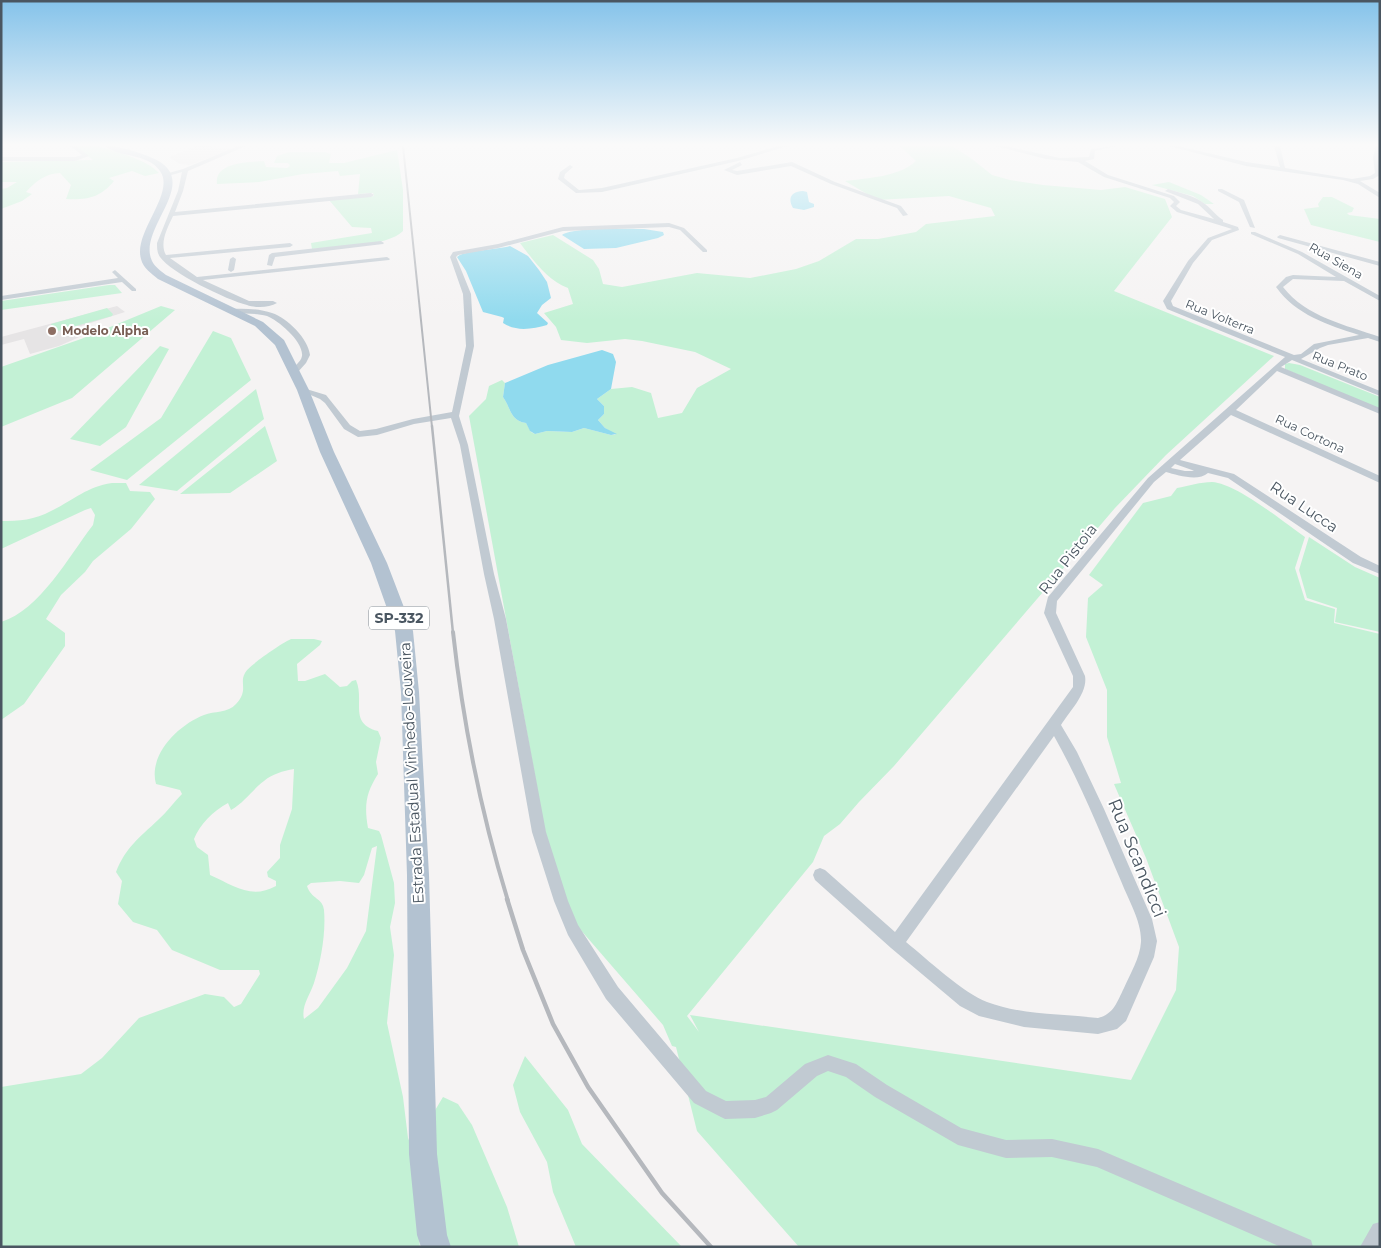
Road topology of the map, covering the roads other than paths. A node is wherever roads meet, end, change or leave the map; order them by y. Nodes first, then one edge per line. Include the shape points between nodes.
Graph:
1 (164, 204) edge
2 (173, 204) edge
3 (274, 204) edge
4 (891, 204) edge
5 (1179, 204) edge
6 (1200, 204) edge
7 (1242, 204) edge
8 (172, 214) junction
9 (905, 215) dead end
10 (1246, 228) junction
11 (1290, 240) junction
12 (381, 242) dead end
13 (1281, 244) junction
14 (290, 245) dead end
15 (343, 247) junction
16 (1320, 248) junction
17 (705, 251) dead end
18 (375, 253) dead end
19 (1347, 256) junction
20 (163, 257) junction
21 (343, 257) junction
22 (1308, 257) junction
23 (1327, 257) junction
24 (233, 259) dead end
25 (387, 259) dead end
26 (1380, 264) edge
27 (270, 265) junction
28 (1329, 269) junction
29 (231, 270) junction
30 (115, 272) dead end
31 (1344, 279) junction
32 (122, 280) junction
33 (199, 283) junction
34 (134, 290) dead end
35 (1, 298) edge
36 (1380, 299) edge
37 (273, 303) dead end
38 (1369, 336) junction
39 (1380, 340) edge
40 (1292, 358) junction
41 (1276, 368) junction
42 (303, 390) junction
43 (1380, 394) edge
44 (1230, 411) junction
45 (1380, 411) edge
46 (454, 415) junction
47 (1174, 461) junction
48 (1164, 469) junction
49 (1212, 470) junction
50 (1380, 480) edge
51 (1380, 570) edge
52 (1054, 725) junction
53 (820, 875) dead end
54 (896, 943) junction
55 (1380, 1231) edge
56 (433, 1243) edge
57 (1304, 1247) edge
58 (1369, 1247) edge

1 - 33 main road, Estrada Estadual Vinhedo-Louveira / SP-332 via 146,241 145,256 156,273
2 - 8 street
3 - 8 street
4 - 9 street via 899,207
5 - 10 street via 1195,216
6 - 10 street via 1212,216
7 - 10 street
8 - 20 street via 160,241
10 - 11 street
10 - 13 street, Rua Siena
10 - 40 street, Rua Volterra via 1210,239 1190,262 1167,304 1173,310
11 - 13 street
11 - 16 street
12 - 15 street
13 - 22 street, Rua Siena
14 - 20 street
15 - 21 street
15 - 27 street via 272,255
16 - 19 street
16 - 23 street
17 - 46 street via 682,229 669,225 563,229 455,253 453,257 467,294 470,346 458,409
18 - 21 street
19 - 23 street
19 - 26 street
20 - 33 street
21 - 27 street
22 - 23 street
22 - 28 street, Rua Siena
23 - 28 street
24 - 29 street
25 - 33 street
27 - 29 street
28 - 31 street, Rua Siena
29 - 33 street
30 - 32 street
31 - 36 street, Rua Siena
31 - 38 street via 1293,277 1279,287 1305,310
32 - 34 street
32 - 35 street
33 - 37 street via 245,303
33 - 42 main road, Estrada Estadual Vinhedo-Louveira / SP-332 via 276,338
38 - 39 street
38 - 40 street, Rua Pistoia via 1326,343 1303,356
40 - 41 street, Rua Pistoia
40 - 43 street, Rua Prato
41 - 44 street, Rua Pistoia
41 - 45 street
42 - 46 street via 323,397 347,428 358,434
42 - 56 main road, Estrada Estadual Vinhedo-Louveira / SP-332 via 327,452 379,563 404,631 418,875 424,1154
44 - 47 street, Rua Pistoia
44 - 50 street, Rua Cortona
46 - 57 street via 464,445 500,618 539,832 561,900 572,930 612,993 700,1097 725,1110 755,1109 770,1104 811,1070 828,1063 850,1070 958,1136 1006,1149 1052,1148 1098,1158
47 - 48 street, Rua Pistoia
47 - 49 street, Rua Lucca
48 - 49 street via 1195,475
48 - 52 street, Rua Pistoia via 1151,480 1052,600 1050,613 1080,683
49 - 51 street, Rua Lucca via 1235,479 1357,560
52 - 54 street, Rua Pistoia
52 - 54 street, Rua Scandicci via 1097,809 1146,926 1149,941 1146,957 1120,1014 1111,1022 1098,1026 1024,1020 985,1010 966,1000
53 - 54 street, Rua Scandicci
55 - 58 street

